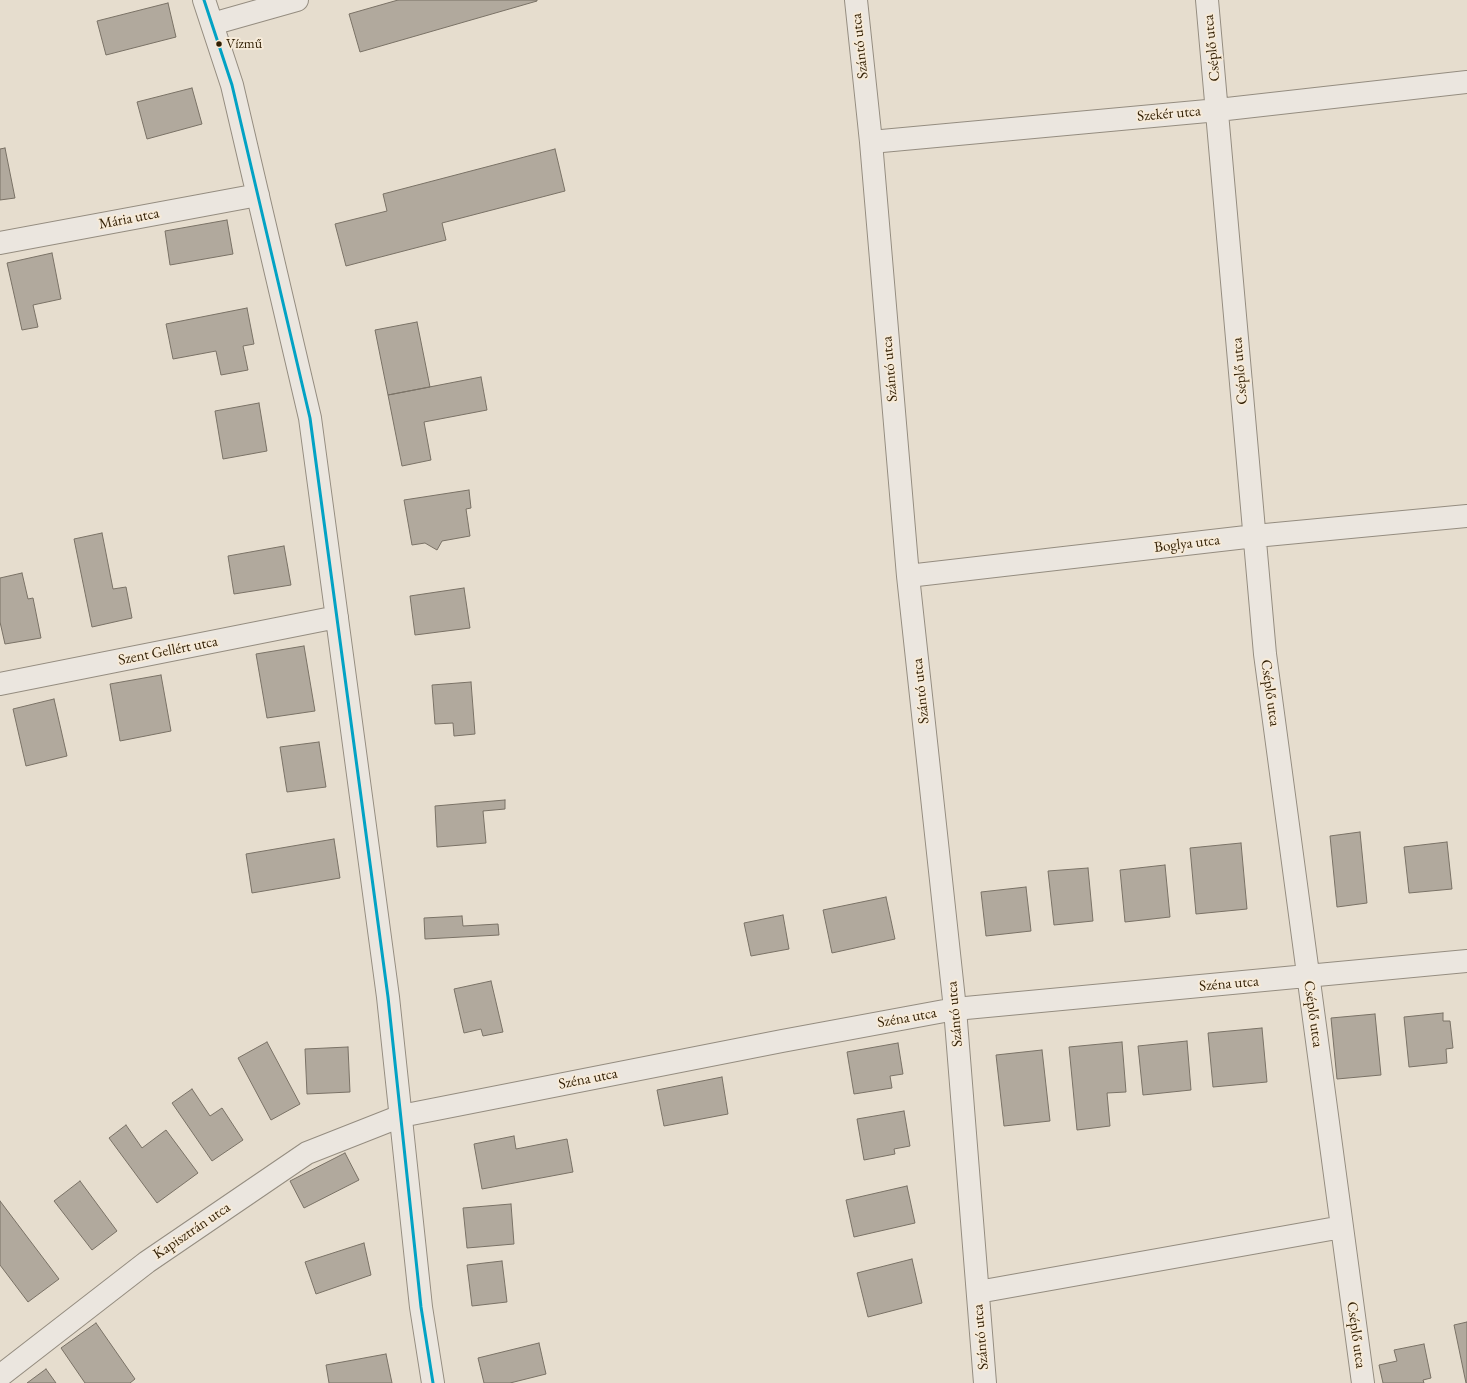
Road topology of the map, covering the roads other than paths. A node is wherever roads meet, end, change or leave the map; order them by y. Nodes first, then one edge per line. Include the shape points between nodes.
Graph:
1 (204, 0) edge
2 (297, 0) edge
3 (856, 0) edge
4 (1207, 0) edge
5 (212, 24) junction
6 (1467, 82) edge
7 (1218, 110) junction
8 (871, 142) junction
9 (258, 194) junction
10 (0, 243) edge
11 (1467, 516) edge
12 (1255, 536) junction
13 (908, 576) junction
14 (337, 617) junction
15 (0, 684) edge
16 (1467, 961) edge
17 (1308, 977) junction
18 (955, 1009) junction
19 (400, 1116) junction
20 (1342, 1227) junction
21 (978, 1292) junction
22 (0, 1376) edge
23 (433, 1383) edge
24 (985, 1383) edge
25 (1363, 1383) edge

1 - 5 street
2 - 5 street
3 - 8 street, Szántó utca
4 - 7 street, Cséplő utca
5 - 9 street via 232,85
6 - 7 street, Szekér utca
7 - 8 street, Szekér utca
7 - 12 street, Cséplő utca
8 - 13 street, Szántó utca
9 - 10 street, Mária utca
9 - 14 street via 310,418
11 - 12 street, Boglya utca
12 - 13 street, Boglya utca
12 - 17 street, Cséplő utca via 1265,654
13 - 18 street, Szántó utca
14 - 15 street, Szent Gellért utca
14 - 19 street via 388,997
16 - 17 street, Széna utca
17 - 18 street, Széna utca
17 - 20 street, Cséplő utca
18 - 19 street, Széna utca
18 - 21 street, Szántó utca
19 - 22 street, Kapisztrán utca via 307,1153 147,1262
19 - 23 street via 421,1307
20 - 21 street
20 - 25 street, Cséplő utca
21 - 24 street, Szántó utca

